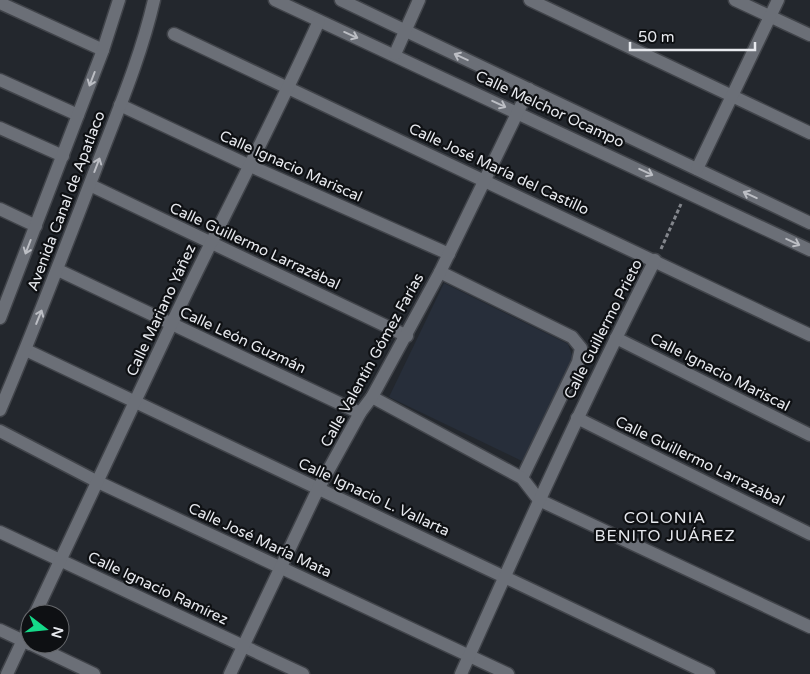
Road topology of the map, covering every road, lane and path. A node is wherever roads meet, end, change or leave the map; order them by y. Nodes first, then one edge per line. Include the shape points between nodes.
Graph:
1 (119, 0) edge
2 (154, 0) edge
3 (276, 0) edge
4 (341, 0) edge
5 (419, 0) edge
6 (530, 0) edge
7 (735, 0) edge
8 (778, 0) edge
9 (0, 3) edge
10 (770, 17) junction
11 (319, 21) junction
12 (405, 31) junction
13 (174, 34) dead end
14 (810, 35) edge
15 (103, 50) junction
16 (395, 54) junction
17 (0, 80) edge
18 (289, 88) junction
19 (529, 88) junction
20 (732, 96) junction
21 (120, 105) junction
22 (518, 113) junction
23 (78, 115) junction
24 (0, 128) edge
25 (810, 132) edge
26 (62, 156) junction
27 (248, 165) junction
28 (697, 170) junction
29 (485, 180) junction
30 (90, 185) junction
31 (687, 191) junction
32 (0, 209) edge
33 (810, 223) edge
34 (36, 226) junction
35 (211, 244) junction
36 (810, 250) edge
37 (449, 254) junction
38 (655, 260) junction
39 (58, 270) junction
40 (440, 272) junction
41 (0, 318) edge
42 (172, 324) junction
43 (810, 335) edge
44 (407, 336) junction
45 (616, 338) junction
46 (26, 350) junction
47 (372, 397) junction
48 (135, 404) junction
49 (0, 410) edge
50 (360, 413) junction
51 (577, 418) junction
52 (0, 431) edge
53 (810, 435) edge
54 (522, 478) junction
55 (98, 482) junction
56 (318, 489) junction
57 (539, 500) junction
58 (0, 532) edge
59 (810, 534) edge
60 (60, 560) junction
61 (280, 568) junction
62 (503, 576) junction
63 (40, 604) edge
64 (810, 627) edge
65 (0, 630) edge
66 (20, 639) edge
67 (244, 646) junction
68 (21, 654) edge
69 (51, 654) edge
70 (469, 656) junction
71 (7, 674) edge
72 (94, 674) edge
73 (230, 674) edge
74 (303, 674) edge
75 (461, 674) edge
76 (508, 674) edge
77 (709, 674) edge

1 - 15 street, Avenida Canal de Apatlaco
2 - 21 street, Avenida Canal de Apatlaco
3 - 11 street, Calle Melchor Ocampo
4 - 12 street, Calle Melchor Ocampo
5 - 12 street
6 - 20 street
7 - 10 street
8 - 10 street
9 - 15 street
10 - 14 street
10 - 20 street
11 -> 16 street, Calle Melchor Ocampo
11 - 18 street, Calle Mariano Yáñez
12 - 16 street
19 -> 12 street, Calle Melchor Ocampo
13 - 18 street, Calle José María del Castillo
15 -> 23 street, Avenida Canal de Apatlaco
16 -> 22 street, Calle Melchor Ocampo
17 - 23 street
18 - 27 street, Calle Mariano Yáñez
18 - 29 street, Calle José María del Castillo
19 - 22 street, Calle Valentín Gómez Farías
19 - 28 street, Calle Melchor Ocampo
20 - 25 street
20 - 28 street
21 - 27 street, Calle Ignacio Mariscal
30 -> 21 street, Avenida Canal de Apatlaco
22 - 29 street, Calle Valentín Gómez Farías
22 -> 31 street, Calle Melchor Ocampo
23 - 26 street, Avenida Canal de Apatlaco
24 - 26 street
26 - 34 street, Avenida Canal de Apatlaco
27 - 35 street, Calle Mariano Yáñez
27 - 37 street, Calle Ignacio Mariscal
33 -> 28 street, Calle Melchor Ocampo
29 - 37 street, Calle Valentín Gómez Farías
29 - 38 street, Calle José María del Castillo
30 - 35 street, Calle Guillermo Larrazábal
30 - 39 street, Avenida Canal de Apatlaco
31 -> 36 street, Calle Melchor Ocampo
31 - 38 path, Calle Guillermo Prieto
32 - 34 street
34 -> 41 street, Avenida Canal de Apatlaco
35 - 42 street, Calle Mariano Yáñez
35 - 44 street, Calle Guillermo Larrazábal
37 - 40 street, Calle Valentín Gómez Farías
38 - 43 street, Calle José María del Castillo
38 - 45 street, Calle Guillermo Prieto
39 - 42 street, Calle León Guzmán
46 -> 39 street, Avenida Canal de Apatlaco
40 - 44 street, Calle Valentín Gómez Farías
40 - 54 street via 572,337 581,348 578,362
42 - 48 street, Calle Mariano Yáñez
42 - 50 street, Calle León Guzmán
44 - 47 street, Calle Valentín Gómez Farías
45 - 51 street, Calle Guillermo Prieto
45 - 53 street, Calle Ignacio Mariscal
46 - 48 street, Calle Ignacio L. Vallarta
46 - 49 street, Avenida Canal de Apatlaco
47 - 50 street, Calle Valentín Gómez Farías
47 - 54 street
48 - 55 street, Calle Mariano Yáñez
48 - 56 street, Calle Ignacio L. Vallarta
50 - 56 street, Calle Valentín Gómez Farías
51 - 57 street, Calle Guillermo Prieto
51 - 59 street, Calle Guillermo Larrazábal
52 - 55 street, Calle José María Mata
54 - 57 street
55 - 60 street, Calle Mariano Yáñez
55 - 61 street, Calle José María Mata
56 - 61 street, Calle Valentín Gómez Farías
56 - 62 street, Calle Ignacio L. Vallarta
57 - 62 street, Calle Guillermo Prieto
57 - 64 street
58 - 60 street, Calle Ignacio Ramírez
60 - 63 street, Calle Mariano Yáñez
60 - 67 street, Calle Ignacio Ramírez
61 - 67 street, Calle Valentín Gómez Farías
61 - 70 street, Calle José María Mata
62 - 70 street, Calle Guillermo Prieto
62 - 77 street, Calle Ignacio L. Vallarta
65 - 66 street
67 - 73 street, Calle Valentín Gómez Farías
67 - 74 street, Calle Ignacio Ramírez
68 - 71 street
69 - 72 street
70 - 75 street, Calle Guillermo Prieto
70 - 76 street, Calle José María Mata

